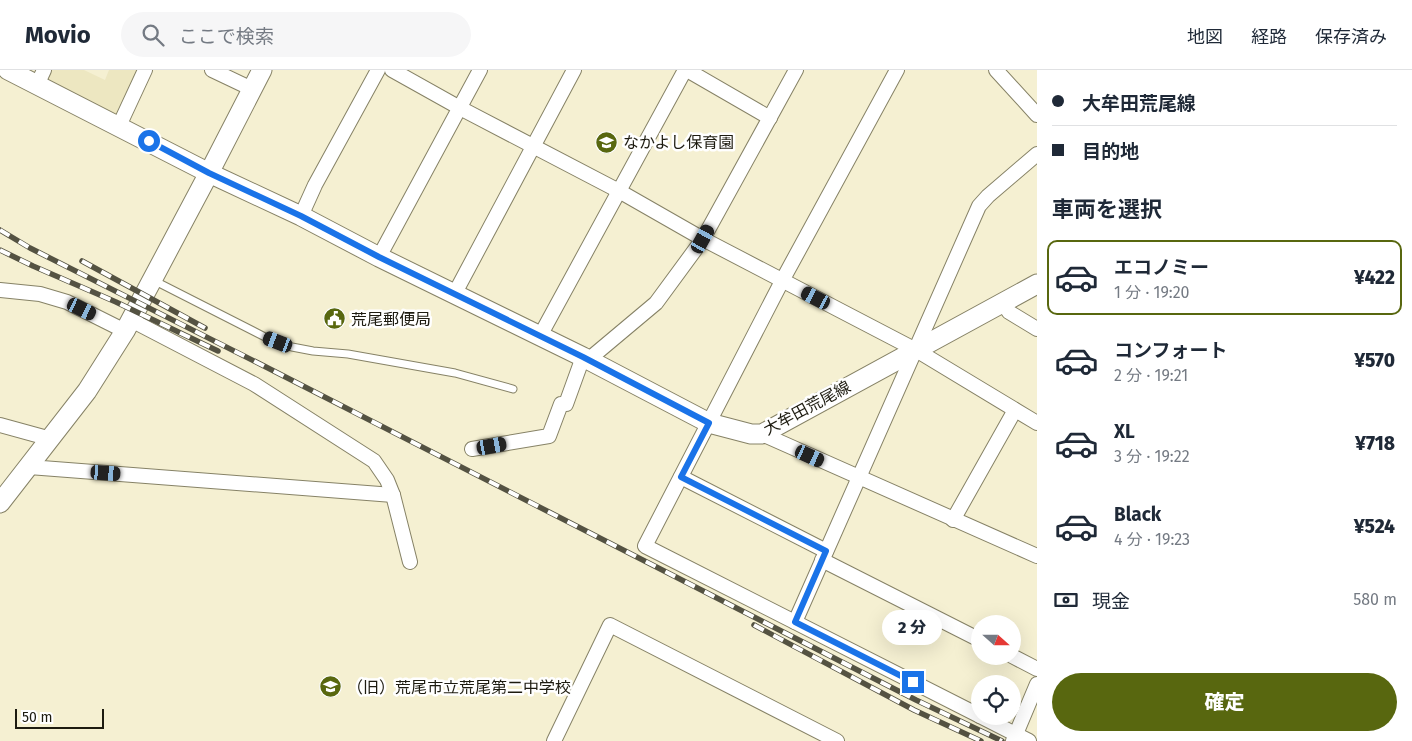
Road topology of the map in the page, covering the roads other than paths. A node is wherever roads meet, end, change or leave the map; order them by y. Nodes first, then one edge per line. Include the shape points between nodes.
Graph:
1 (8, 70) edge
2 (145, 70) edge
3 (212, 70) edge
4 (262, 70) edge
5 (378, 70) edge
6 (392, 70) edge
7 (480, 70) edge
8 (574, 70) edge
9 (686, 70) edge
10 (796, 70) edge
11 (898, 70) edge
12 (996, 70) edge
13 (41, 77) edge
14 (252, 90) junction
15 (460, 108) junction
16 (1037, 115) edge
17 (770, 118) junction
18 (119, 126) junction
19 (534, 147) junction
20 (1037, 154) edge
21 (209, 173) junction
22 (619, 191) junction
23 (301, 216) junction
24 (703, 239) junction
25 (379, 257) junction
26 (152, 280) junction
27 (782, 282) junction
28 (1037, 284) edge
29 (0, 290) edge
30 (455, 293) junction
31 (1002, 303) junction
32 (128, 325) junction
33 (1037, 329) edge
34 (540, 336) junction
35 (916, 350) junction
36 (586, 359) junction
37 (513, 388) dead end
38 (1015, 410) junction
39 (709, 423) junction
40 (1037, 423) edge
41 (0, 425) edge
42 (762, 434) junction
43 (51, 439) junction
44 (472, 449) dead end
45 (29, 467) junction
46 (681, 477) junction
47 (858, 478) junction
48 (393, 495) junction
49 (0, 503) edge
50 (954, 520) junction
51 (824, 555) junction
52 (1037, 556) edge
53 (410, 562) dead end
54 (795, 622) junction
55 (971, 635) edge
56 (1021, 661) edge
57 (1037, 669) edge
58 (1037, 684) edge
59 (971, 711) edge
60 (995, 725) edge
61 (1019, 739) edge
62 (554, 741) edge
63 (837, 741) edge

1 - 13 main road, 大牟田荒尾線
2 - 18 street
3 - 14 street
4 - 14 main road
5 - 23 street
6 - 15 street
7 - 15 street
8 - 19 street
9 - 17 street
9 - 22 street
10 - 17 street
11 - 27 street
12 - 16 street
13 - 18 main road, 大牟田荒尾線
14 - 21 main road
15 - 19 street
15 - 25 street
17 - 24 street
18 - 21 main road, 大牟田荒尾線
19 - 22 street
19 - 30 street
20 - 35 street via 979,206
21 - 23 main road, 大牟田荒尾線
21 - 26 main road
22 - 24 street
22 - 34 street
23 - 25 main road, 大牟田荒尾線
24 - 27 street
24 - 36 street via 656,303
25 - 30 main road, 大牟田荒尾線
26 - 32 main road
26 - 37 lane via 292,348 348,354 455,373
27 - 35 street
27 - 39 street
28 - 31 main road, 大牟田荒尾線
29 - 32 street via 40,294
30 - 34 main road, 大牟田荒尾線
31 - 33 street via 1009,312
31 - 35 main road, 大牟田荒尾線
32 - 43 main road via 87,391
32 - 48 street via 254,384 374,461
34 - 36 main road, 大牟田荒尾線
35 - 38 street
35 - 42 main road, 大牟田荒尾線
35 - 47 street
36 - 39 main road, 大牟田荒尾線
36 - 44 street via 566,404 561,404 549,436
38 - 40 street
38 - 50 street
39 - 42 main road, 大牟田荒尾線
39 - 46 street
41 - 43 street
42 - 47 street
43 - 45 main road
45 - 48 street
45 - 49 main road
46 - 51 street
46 - 54 street via 645,546
47 - 50 street
47 - 51 street
48 - 53 street
50 - 52 street
51 - 54 street
51 - 55 street
54 - 59 street
56 - 57 street
58 - 61 street
60 - 61 street
62 - 63 street via 610,625

